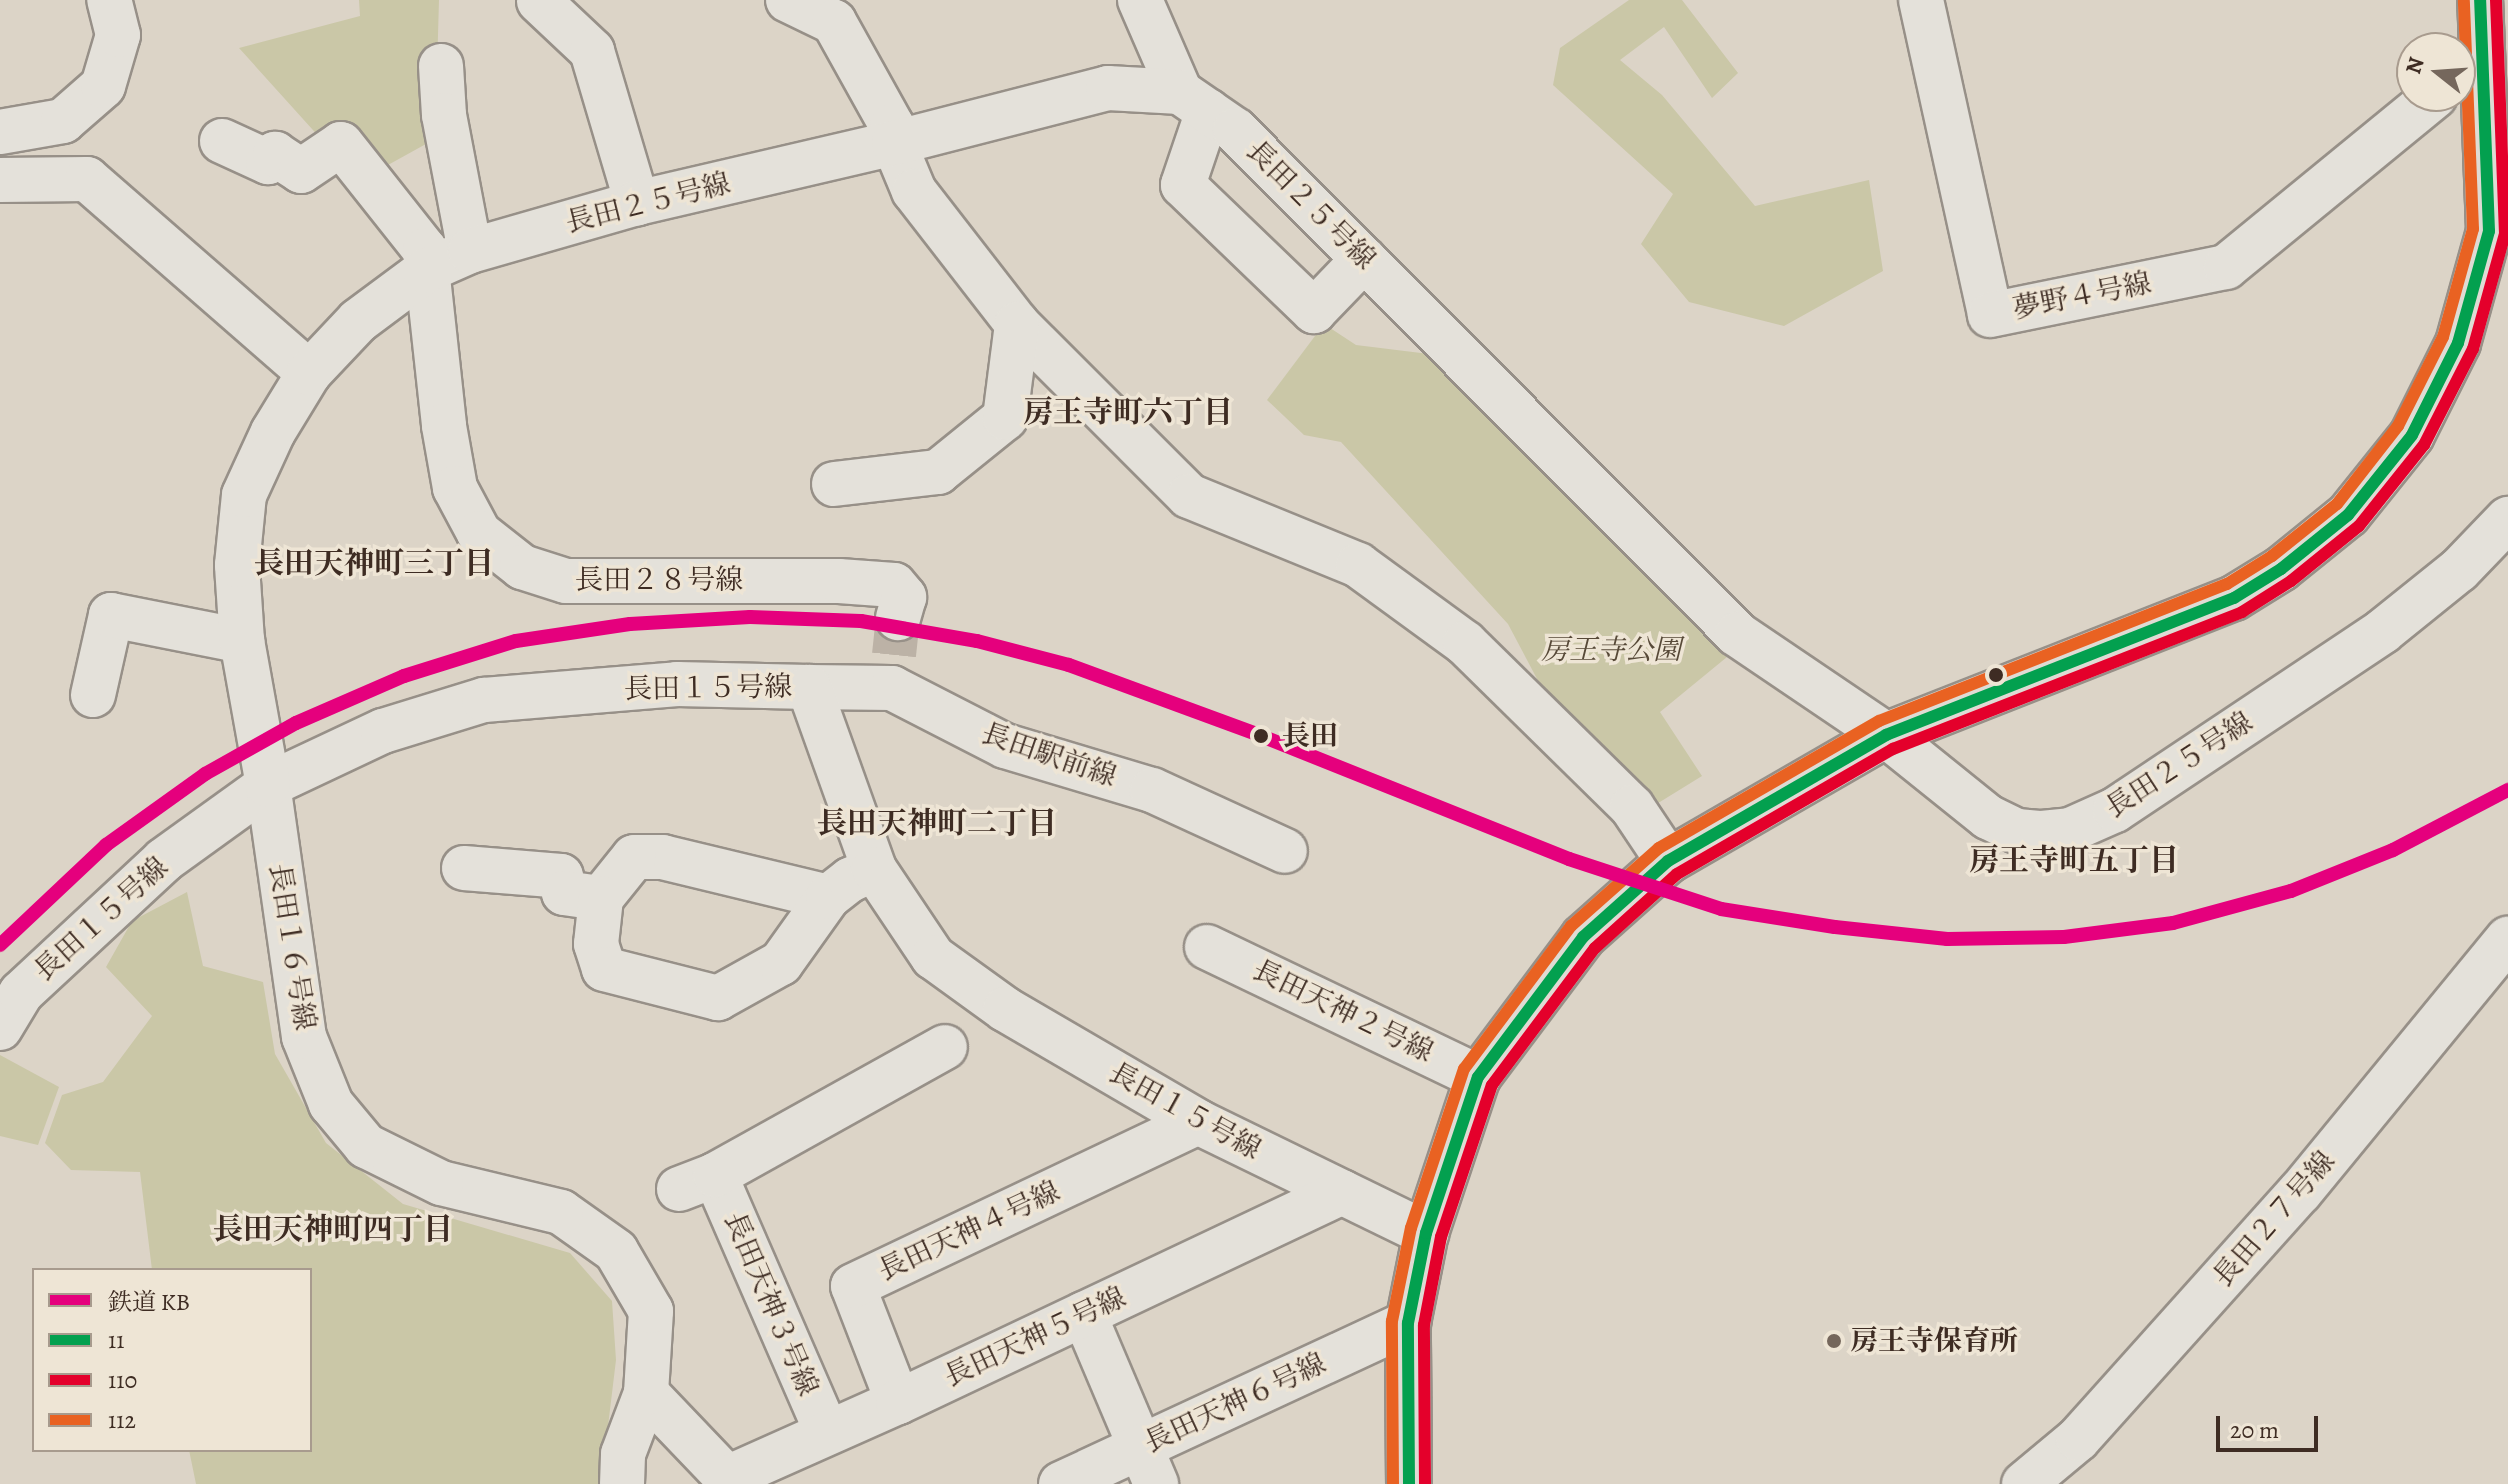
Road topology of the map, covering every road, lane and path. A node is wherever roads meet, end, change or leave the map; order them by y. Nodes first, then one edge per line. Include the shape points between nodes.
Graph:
1 (109, 0) edge
2 (788, 0) edge
3 (1140, 0) edge
4 (1921, 0) edge
5 (2480, 0) edge
6 (539, 1) edge
7 (2476, 32) edge
8 (441, 66) dead end
9 (1194, 101) junction
10 (2415, 112) edge
11 (2476, 112) edge
12 (0, 132) edge
13 (222, 141) dead end
14 (894, 143) junction
15 (0, 180) edge
16 (637, 203) junction
17 (470, 251) junction
18 (1364, 259) junction
19 (425, 271) junction
20 (1017, 324) junction
21 (309, 373) junction
22 (834, 484) dead end
23 (2508, 519) edge
24 (242, 641) junction
25 (895, 653) junction
26 (809, 687) junction
27 (93, 695) dead end
28 (1886, 735) junction
29 (268, 785) junction
30 (1285, 851) dead end
31 (1668, 861) junction
32 (464, 868) dead end
33 (874, 869) junction
34 (828, 897) junction
35 (601, 898) junction
36 (2508, 939) edge
37 (1207, 947) dead end
38 (0, 1028) edge
39 (945, 1047) dead end
40 (1478, 1077) junction
41 (1198, 1122) junction
42 (1342, 1192) junction
43 (1426, 1233) junction
44 (1084, 1314) junction
45 (1408, 1323) junction
46 (646, 1393) junction
47 (898, 1402) junction
48 (827, 1432) junction
49 (1148, 1466) edge
50 (730, 1481) edge
51 (622, 1484) edge
52 (1061, 1484) edge
53 (1409, 1484) edge
54 (2024, 1484) edge

1 - 12 street via 118,35 103,86 63,121
2 - 14 street via 834,22 892,126
3 - 9 street
4 - 10 street, 夢野４号線 via 1990,315 2226,267
5 - 7 main road
6 - 16 street via 592,51
8 - 17 street via 444,115
9 - 14 street, 長田２５号線 via 1108,88
9 - 18 street, 長田２５号線 via 1235,130
9 - 18 street via 1183,185 1314,311
11 - 28 main road via 2489,231 2458,343 2412,435 2348,515 2281,569 2234,598
13 - 19 street via 268,162 275,154 301,171 341,144 425,250
14 - 16 street, 長田２５号線
14 - 20 street via 914,191
15 - 21 street via 87,179
16 - 17 street, 長田２５号線
17 - 19 street, 長田２５号線
18 - 28 street, 長田２５号線 via 1737,634
19 - 21 street, 長田２５号線 via 358,321
19 - 25 street, 長田２８号線 via 455,488 479,533 522,567 566,581 894,585 904,597
20 - 22 street via 1005,418 938,472
20 - 31 street via 1189,496 1358,565 1465,643 1632,807
21 - 24 street, 長田２５号線 via 273,432 244,495 237,565
23 - 28 street, 長田２５号線 via 2459,570 2383,631 2115,810 2070,830 2017,831 1988,817
24 - 27 street via 111,615
24 - 29 street, 長田２５号線
25 - 26 street, 長田駅前線
25 - 30 street, 長田駅前線 via 1005,746 1152,790
26 - 29 street, 長田１５号線 via 677,684 484,700 383,731
26 - 33 street, 長田１５号線
28 - 31 main road
29 - 38 street, 長田１５号線 via 164,860 21,993
29 - 46 street, 長田１６号線 via 304,1037 331,1104 366,1146 441,1183 561,1212 616,1251 651,1311
31 - 40 main road via 1583,937
32 - 35 street via 561,876 564,893
33 - 34 street
33 - 41 street, 長田１５号線 via 933,957 1005,1009
34 - 35 street via 663,857 634,857
34 - 35 street via 781,963 718,998 604,969 596,944
36 - 54 street, 長田２７号線 via 2300,1192 2078,1439
37 - 40 street, 長田天神２号線
39 - 48 street, 長田天神３号線 via 697,1182
40 - 43 main road
41 - 42 street, 長田１５号線
41 - 47 street, 長田天神４号線 via 853,1286
42 - 43 street, 長田１５号線
42 - 44 street, 長田天神５号線
43 - 45 main road
44 - 47 street, 長田天神５号線
44 - 49 street
45 - 49 street, 長田天神６号線
45 - 53 main road
46 - 50 street
46 - 51 street, 長田１６号線 via 623,1454
47 - 48 street, 長田天神５号線
48 - 50 street, 長田天神５号線
49 - 52 street, 長田天神６号線

